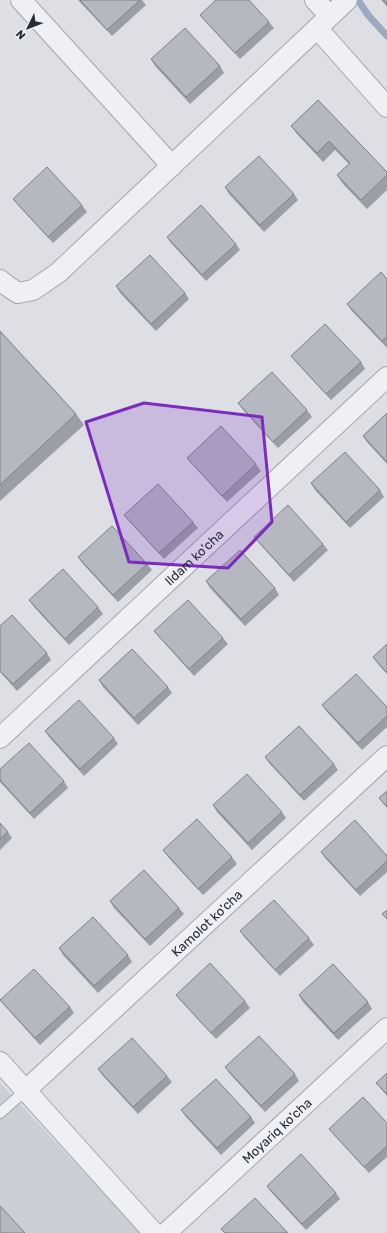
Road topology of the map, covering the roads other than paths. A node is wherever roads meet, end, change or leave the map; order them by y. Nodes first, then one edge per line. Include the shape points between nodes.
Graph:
1 (21, 0) edge
2 (315, 0) edge
3 (347, 0) edge
4 (323, 22) junction
5 (387, 107) edge
6 (172, 166) junction
7 (0, 280) edge
8 (387, 377) edge
9 (0, 738) edge
10 (387, 756) edge
11 (387, 1028) edge
12 (0, 1062) edge
13 (26, 1090) junction
14 (0, 1113) edge
15 (154, 1233) edge
16 (166, 1233) edge

1 - 6 street
2 - 4 street
3 - 4 street
4 - 5 street
4 - 6 street
6 - 7 street via 58,273 33,290 18,293
8 - 9 street, Ildam ko'cha
10 - 13 street, Kamolot ko'cha
11 - 16 street, Moyariq ko'cha
12 - 13 street
13 - 14 lane
13 - 15 street

